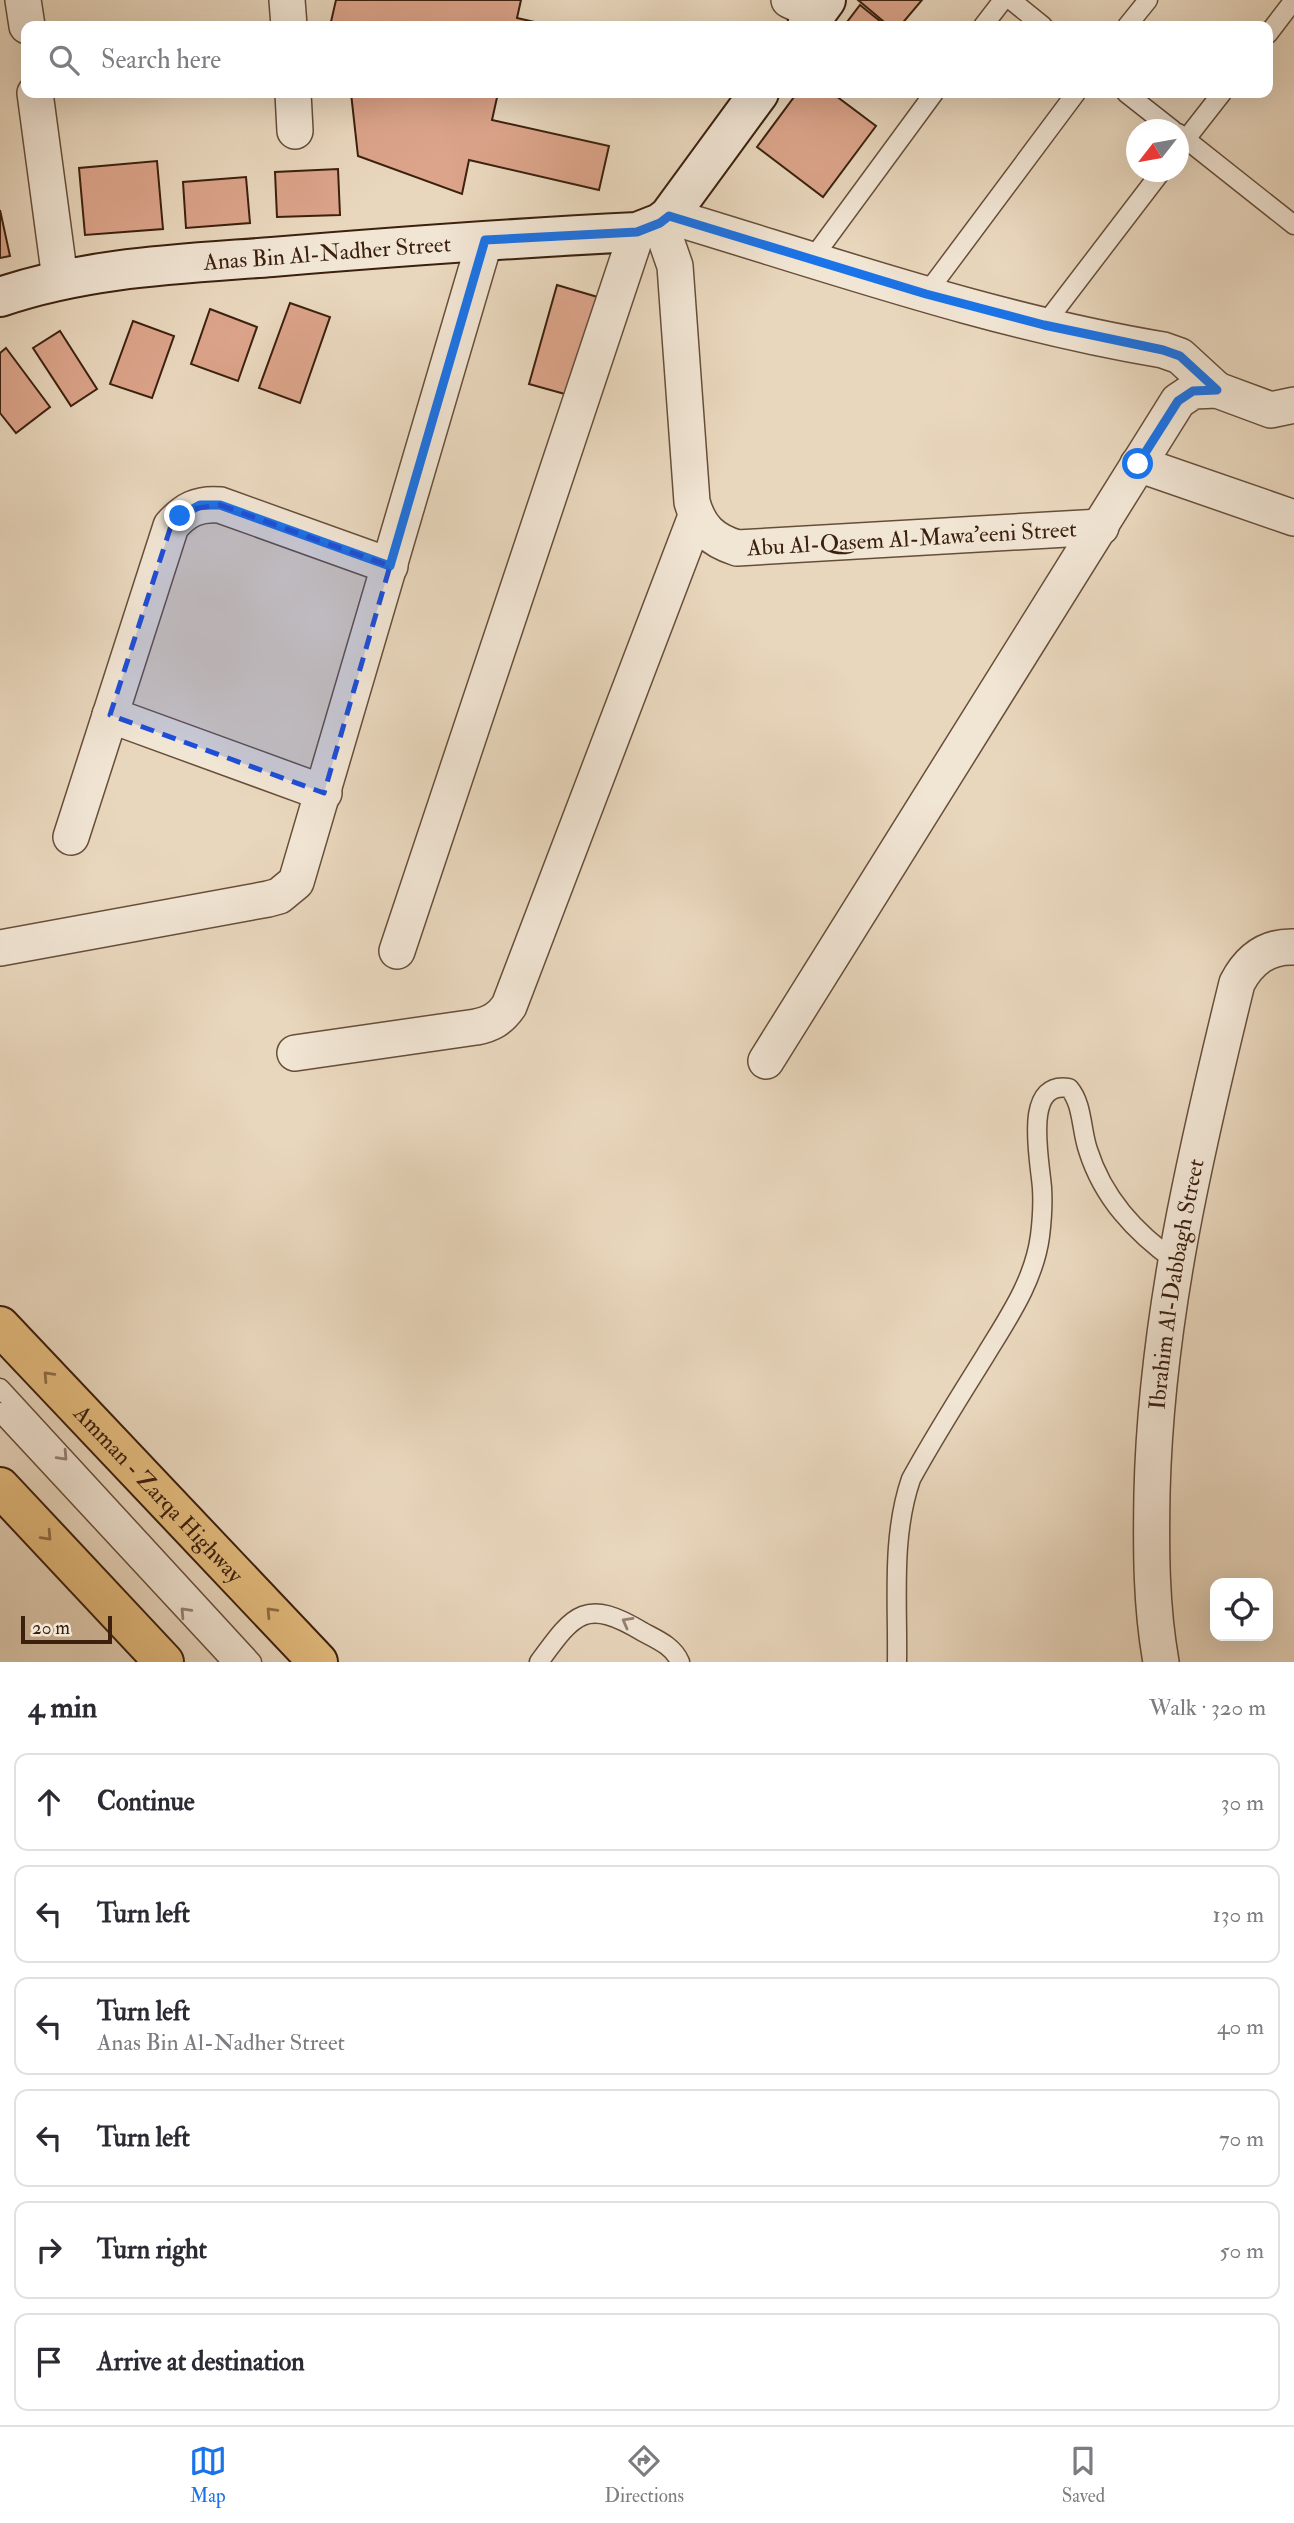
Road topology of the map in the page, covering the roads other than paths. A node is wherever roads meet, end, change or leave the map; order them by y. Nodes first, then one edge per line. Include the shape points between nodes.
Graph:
1 (23, 0) edge
2 (287, 0) edge
3 (1003, 0) edge
4 (1011, 0) edge
5 (1148, 0) edge
6 (1294, 0) edge
7 (26, 21) edge
8 (289, 21) edge
9 (987, 21) edge
10 (1037, 21) edge
11 (1131, 21) edge
12 (1273, 27) edge
13 (36, 98) edge
14 (293, 98) edge
15 (755, 98) edge
16 (930, 98) edge
17 (1072, 98) edge
18 (1132, 98) edge
19 (1217, 98) edge
20 (1157, 119) edge
21 (1189, 128) edge
22 (295, 131) dead end
23 (1189, 146) edge
24 (1153, 182) edge
25 (655, 224) junction
26 (1294, 225) edge
27 (485, 240) junction
28 (812, 259) junction
29 (60, 279) junction
30 (926, 294) junction
31 (0, 297) edge
32 (1044, 325) junction
33 (1217, 390) junction
34 (1294, 405) edge
35 (1138, 464) junction
36 (696, 516) junction
37 (1294, 518) edge
38 (1101, 527) junction
39 (390, 566) junction
40 (110, 715) junction
41 (324, 793) junction
42 (71, 837) dead end
43 (1294, 947) edge
44 (0, 948) edge
45 (397, 951) dead end
46 (295, 1053) dead end
47 (766, 1061) dead end
48 (1175, 1261) junction
49 (0, 1326) edge
50 (0, 1388) edge
51 (0, 1412) edge
52 (0, 1487) edge
53 (164, 1662) edge
54 (232, 1662) edge
55 (252, 1662) edge
56 (318, 1662) edge
57 (539, 1662) edge
58 (680, 1662) edge
59 (897, 1662) edge
60 (1161, 1662) edge

1 - 7 street
2 - 8 street
3 - 9 lane
4 - 10 lane
5 - 11 lane
6 - 12 lane
13 - 29 street
14 - 22 street
15 - 25 street
16 - 28 lane
17 - 30 lane
18 - 20 lane
19 - 21 lane
23 - 26 lane
24 - 32 lane
25 - 27 street, Anas Bin Al-Nadher Street
25 - 28 street
25 - 36 street via 675,266
25 - 45 street
27 - 29 street, Anas Bin Al-Nadher Street via 124,269
27 - 39 street
28 - 30 street
29 - 31 street, Anas Bin Al-Nadher Street
30 - 32 street
32 - 33 street via 1180,356
33 - 34 street via 1271,410
33 - 35 street via 1193,391 1178,401
35 - 37 street
35 - 38 street
36 - 38 street, Abu Al-Qasem Al-Mawa’eeni Street via 720,543 737,548
36 - 46 street via 502,1016 476,1027
38 - 47 street
39 - 40 street via 220,505 191,509 171,526
39 - 41 street
40 - 41 street
40 - 42 street
41 - 44 street via 301,872 279,896
43 - 48 street, Ibrahim Al-Dabbagh Street via 1261,955 1237,983
48 - 59 lane via 1135,1229 1104,1188 1088,1151 1077,1098 1069,1088 1057,1086 1046,1092 1036,1139 1040,1238 1031,1270 1011,1313 911,1479 902,1506 897,1534
48 - 60 street, Ibrahim Al-Dabbagh Street via 1154,1436 1150,1558
56 -> 49 highway, Amman - Zarqa Highway
50 -> 55 lane
54 -> 51 lane
52 -> 53 highway
58 -> 57 lane via 672,1649 602,1613 568,1623

